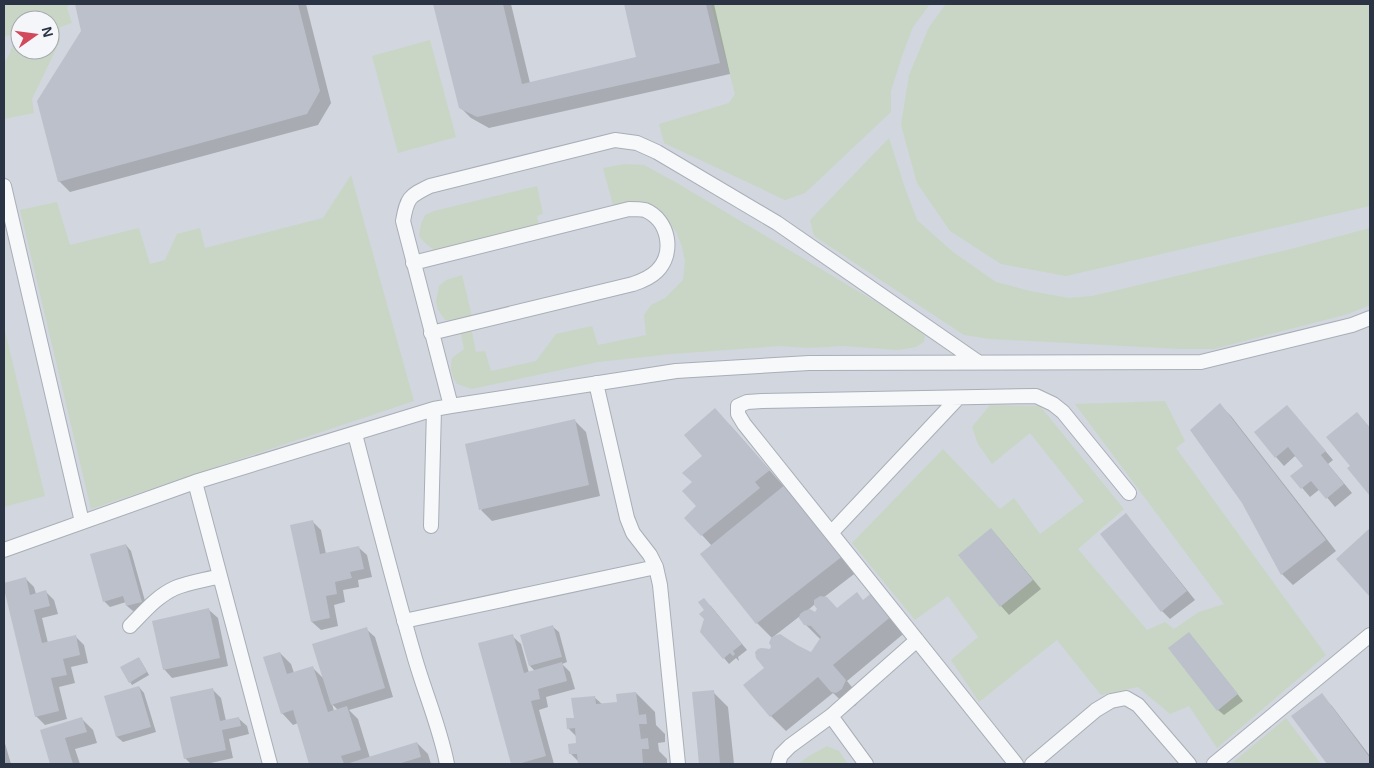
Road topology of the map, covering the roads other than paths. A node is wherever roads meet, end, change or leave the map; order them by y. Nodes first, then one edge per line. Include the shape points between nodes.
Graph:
1 (4, 186) edge
2 (414, 263) junction
3 (1370, 318) edge
4 (431, 333) junction
5 (978, 362) junction
6 (596, 383) junction
7 (958, 398) junction
8 (450, 406) junction
9 (434, 409) junction
10 (355, 434) junction
11 (195, 482) junction
12 (1129, 493) dead end
13 (82, 522) junction
14 (431, 526) dead end
15 (831, 532) junction
16 (4, 550) edge
17 (656, 567) junction
18 (220, 576) junction
19 (404, 621) junction
20 (130, 626) dead end
21 (1370, 635) edge
22 (917, 640) junction
23 (831, 716) junction
24 (270, 764) edge
25 (447, 764) edge
26 (678, 764) edge
27 (778, 764) edge
28 (866, 764) edge
29 (1016, 764) edge
30 (1032, 764) edge
31 (1189, 764) edge
32 (1214, 764) edge

1 - 13 lane
2 - 4 lane
2 - 4 lane via 629,209 644,210 656,217 664,228 668,243 666,260 658,271 634,284
2 - 5 lane via 402,221 406,204 416,193 430,186 615,140 637,143 777,223
3 - 5 lane via 1201,362
4 - 8 lane
5 - 6 lane via 799,364 676,371
6 - 8 lane
6 - 17 lane via 627,518
7 - 12 lane via 1036,396 1053,404
7 - 15 lane
7 - 15 lane via 762,401 738,406 738,414 744,424
8 - 9 lane
9 - 10 lane
9 - 14 lane
10 - 11 lane
10 - 19 lane
11 - 13 lane
11 - 18 lane
13 - 16 lane
15 - 22 lane
17 - 19 lane
17 - 26 lane
18 - 20 lane via 175,588 152,604
18 - 24 lane
19 - 25 lane
21 - 32 lane
22 - 23 lane
22 - 29 lane
23 - 27 lane via 790,746
23 - 28 lane
30 - 31 lane via 1096,710 1111,701 1126,698 1138,705

